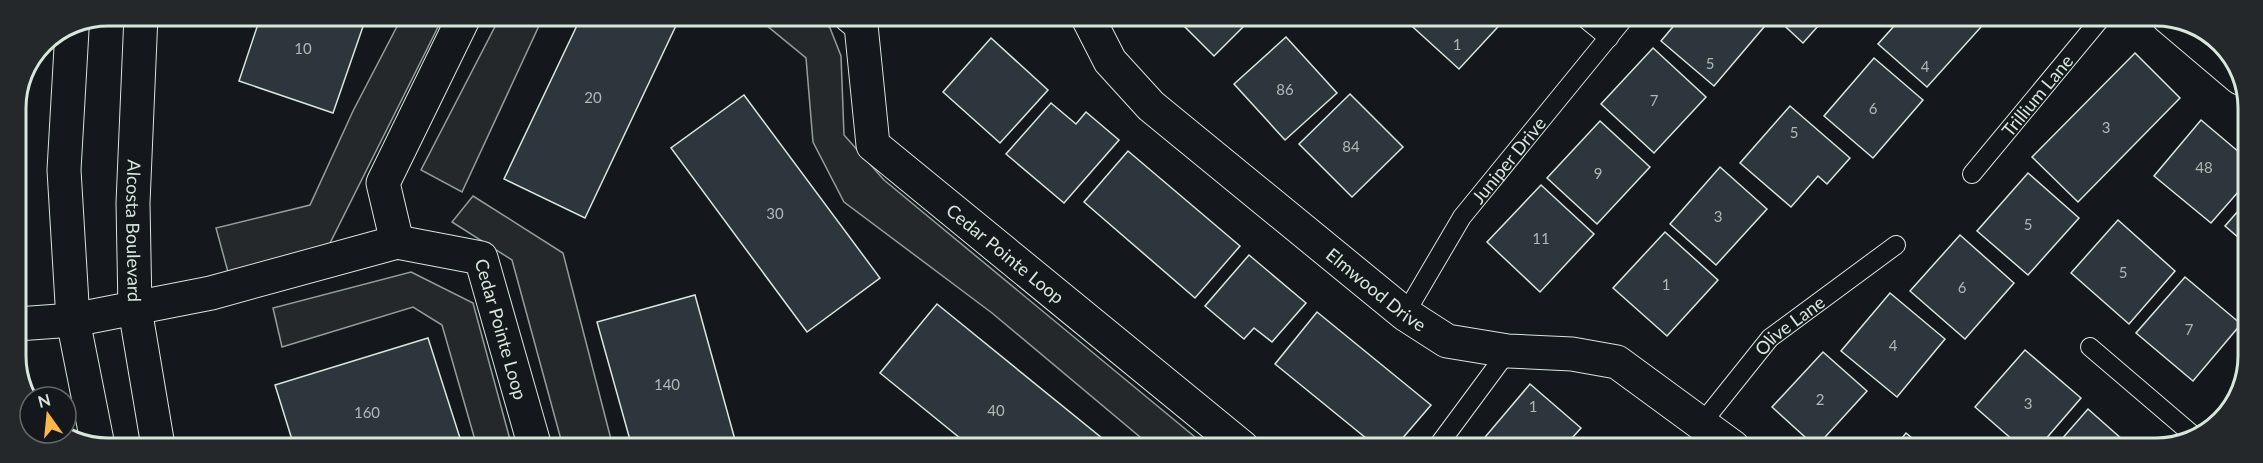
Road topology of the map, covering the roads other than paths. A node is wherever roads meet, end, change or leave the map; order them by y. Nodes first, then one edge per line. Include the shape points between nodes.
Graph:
1 (141, 26) edge
2 (460, 26) edge
3 (861, 26) edge
4 (1092, 26) edge
5 (1594, 26) edge
6 (1618, 26) edge
7 (2095, 26) edge
8 (2185, 31) edge
9 (72, 34) edge
10 (1609, 38) junction
11 (2225, 65) edge
12 (1972, 174) dead end
13 (397, 242) junction
14 (1896, 245) dead end
15 (135, 309) junction
16 (1405, 314) junction
17 (73, 320) junction
18 (26, 323) edge
19 (2090, 347) dead end
20 (1508, 351) junction
21 (1702, 423) junction
22 (2188, 431) edge
23 (96, 437) edge
24 (1230, 437) edge
25 (1444, 437) edge
26 (1720, 437) edge
27 (157, 438) edge
28 (532, 438) edge

1 - 15 street, Alcosta Boulevard via 133,203
2 - 13 street via 383,183
3 - 24 street, Cedar Pointe Loop via 873,145
4 - 16 street, Elmwood Drive via 1110,61 1151,106
5 - 10 lane
6 - 10 lane, Juniper Drive
7 - 12 lane, Trillium Lane
8 - 11 street
9 - 17 street via 64,170
10 - 16 lane, Juniper Drive via 1462,217
13 - 15 street, Cedar Pointe Loop via 211,293
13 - 28 street, Cedar Pointe Loop via 481,258
14 - 21 lane, Olive Lane via 1770,338
15 - 17 street, Cedar Pointe Loop
15 - 27 street, Alcosta Boulevard
16 - 20 street, Elmwood Drive via 1448,341
17 - 18 street, Cedar Pointe Loop
17 - 23 street
19 - 22 lane
20 - 21 street, Elmwood Drive via 1572,354 1617,362
20 - 25 lane
21 - 26 street, Elmwood Drive

